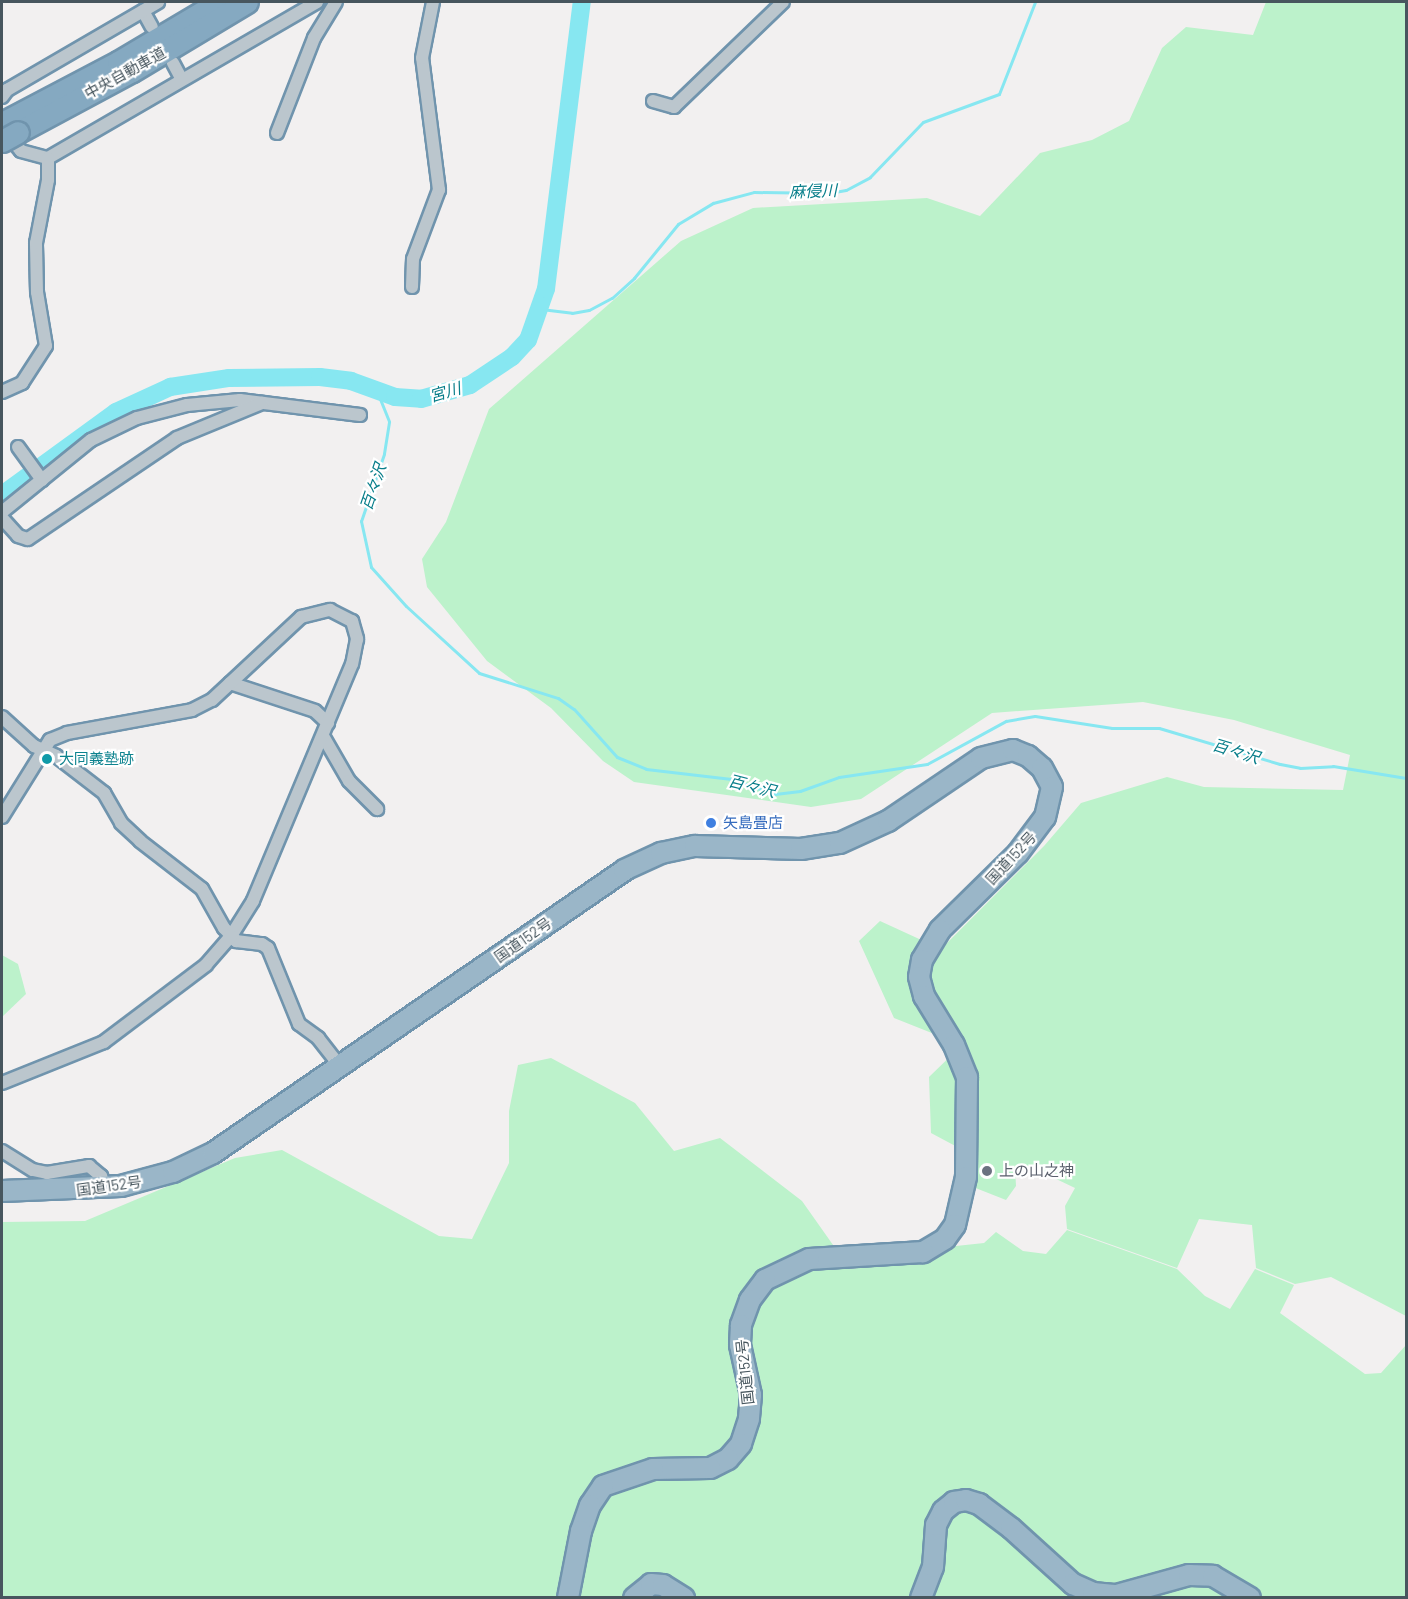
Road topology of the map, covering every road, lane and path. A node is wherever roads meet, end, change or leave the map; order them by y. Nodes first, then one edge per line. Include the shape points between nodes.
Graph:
1 (158, 2) edge
2 (219, 2) edge
3 (247, 2) edge
4 (317, 2) edge
5 (336, 2) edge
6 (433, 2) edge
7 (783, 2) edge
8 (143, 11) junction
9 (152, 27) dead end
10 (173, 63) dead end
11 (181, 78) junction
12 (2, 97) edge
13 (653, 101) dead end
14 (7, 128) edge
15 (277, 133) dead end
16 (48, 158) junction
17 (412, 287) dead end
18 (2, 392) edge
19 (261, 403) junction
20 (360, 415) dead end
21 (19, 449) dead end
22 (41, 478) junction
23 (2, 512) edge
24 (2, 518) edge
25 (230, 682) junction
26 (2, 717) edge
27 (328, 723) junction
28 (323, 736) junction
29 (41, 750) junction
30 (377, 810) dead end
31 (2, 817) edge
32 (231, 936) junction
33 (340, 1066) junction
34 (2, 1083) edge
35 (2, 1151) edge
36 (105, 1188) junction
37 (2, 1191) edge
38 (567, 1598) edge
39 (634, 1598) edge
40 (684, 1598) edge
41 (921, 1598) edge
42 (1250, 1598) edge

1 - 8 street
2 - 14 highway, 中央自動車道
3 - 14 highway, 中央自動車道 via 132,71
4 - 11 street
5 - 15 street via 314,38
6 - 17 street via 422,58 439,190 414,259
7 - 13 street via 674,107
8 - 9 street
8 - 12 street via 6,90
10 - 11 street
11 - 16 street
14 - 16 street via 21,151
16 - 18 street via 48,180 36,243 37,292 46,346 22,383
19 - 20 street
19 - 22 street via 240,400 187,405 137,418 91,440
19 - 24 street via 177,438 28,539 18,536
21 - 22 street
22 - 23 street
25 - 27 street via 315,711
25 - 27 street via 301,617 317,610 337,611 352,621 356,651
25 - 29 street via 212,700 192,710 67,733 50,740
26 - 29 street
27 - 28 street
28 - 30 street via 349,781
28 - 32 street via 253,901
29 - 31 street
29 - 32 street via 56,756 104,793 121,823 140,842 202,889
32 - 33 street via 242,945 262,944 267,948 299,1024 318,1038
32 - 34 street via 206,965 104,1042
33 - 36 highway, 国道152号 via 213,1153 158,1177
33 - 38 highway, 国道152号 via 616,875 660,853 704,845 801,849 840,843 888,821 960,771 995,752 1013,750 1028,756 1047,776 1051,802 1035,834 940,930 922,960 919,977 924,996 954,1045 967,1077 966,1177 955,1225 945,1239 922,1251 808,1259 765,1280 750,1300 741,1325 740,1345 751,1395 741,1444 728,1460 710,1468 653,1469 603,1486 590,1505 581,1532
35 - 36 street via 33,1170 47,1173 89,1166 100,1176
36 - 37 highway, 国道152号
39 - 40 highway via 651,1584 663,1585
41 - 42 highway via 933,1567 936,1525 943,1511 954,1502 966,1500 979,1504 1011,1528 1073,1584 1093,1593 1117,1595 1189,1575 1213,1576

